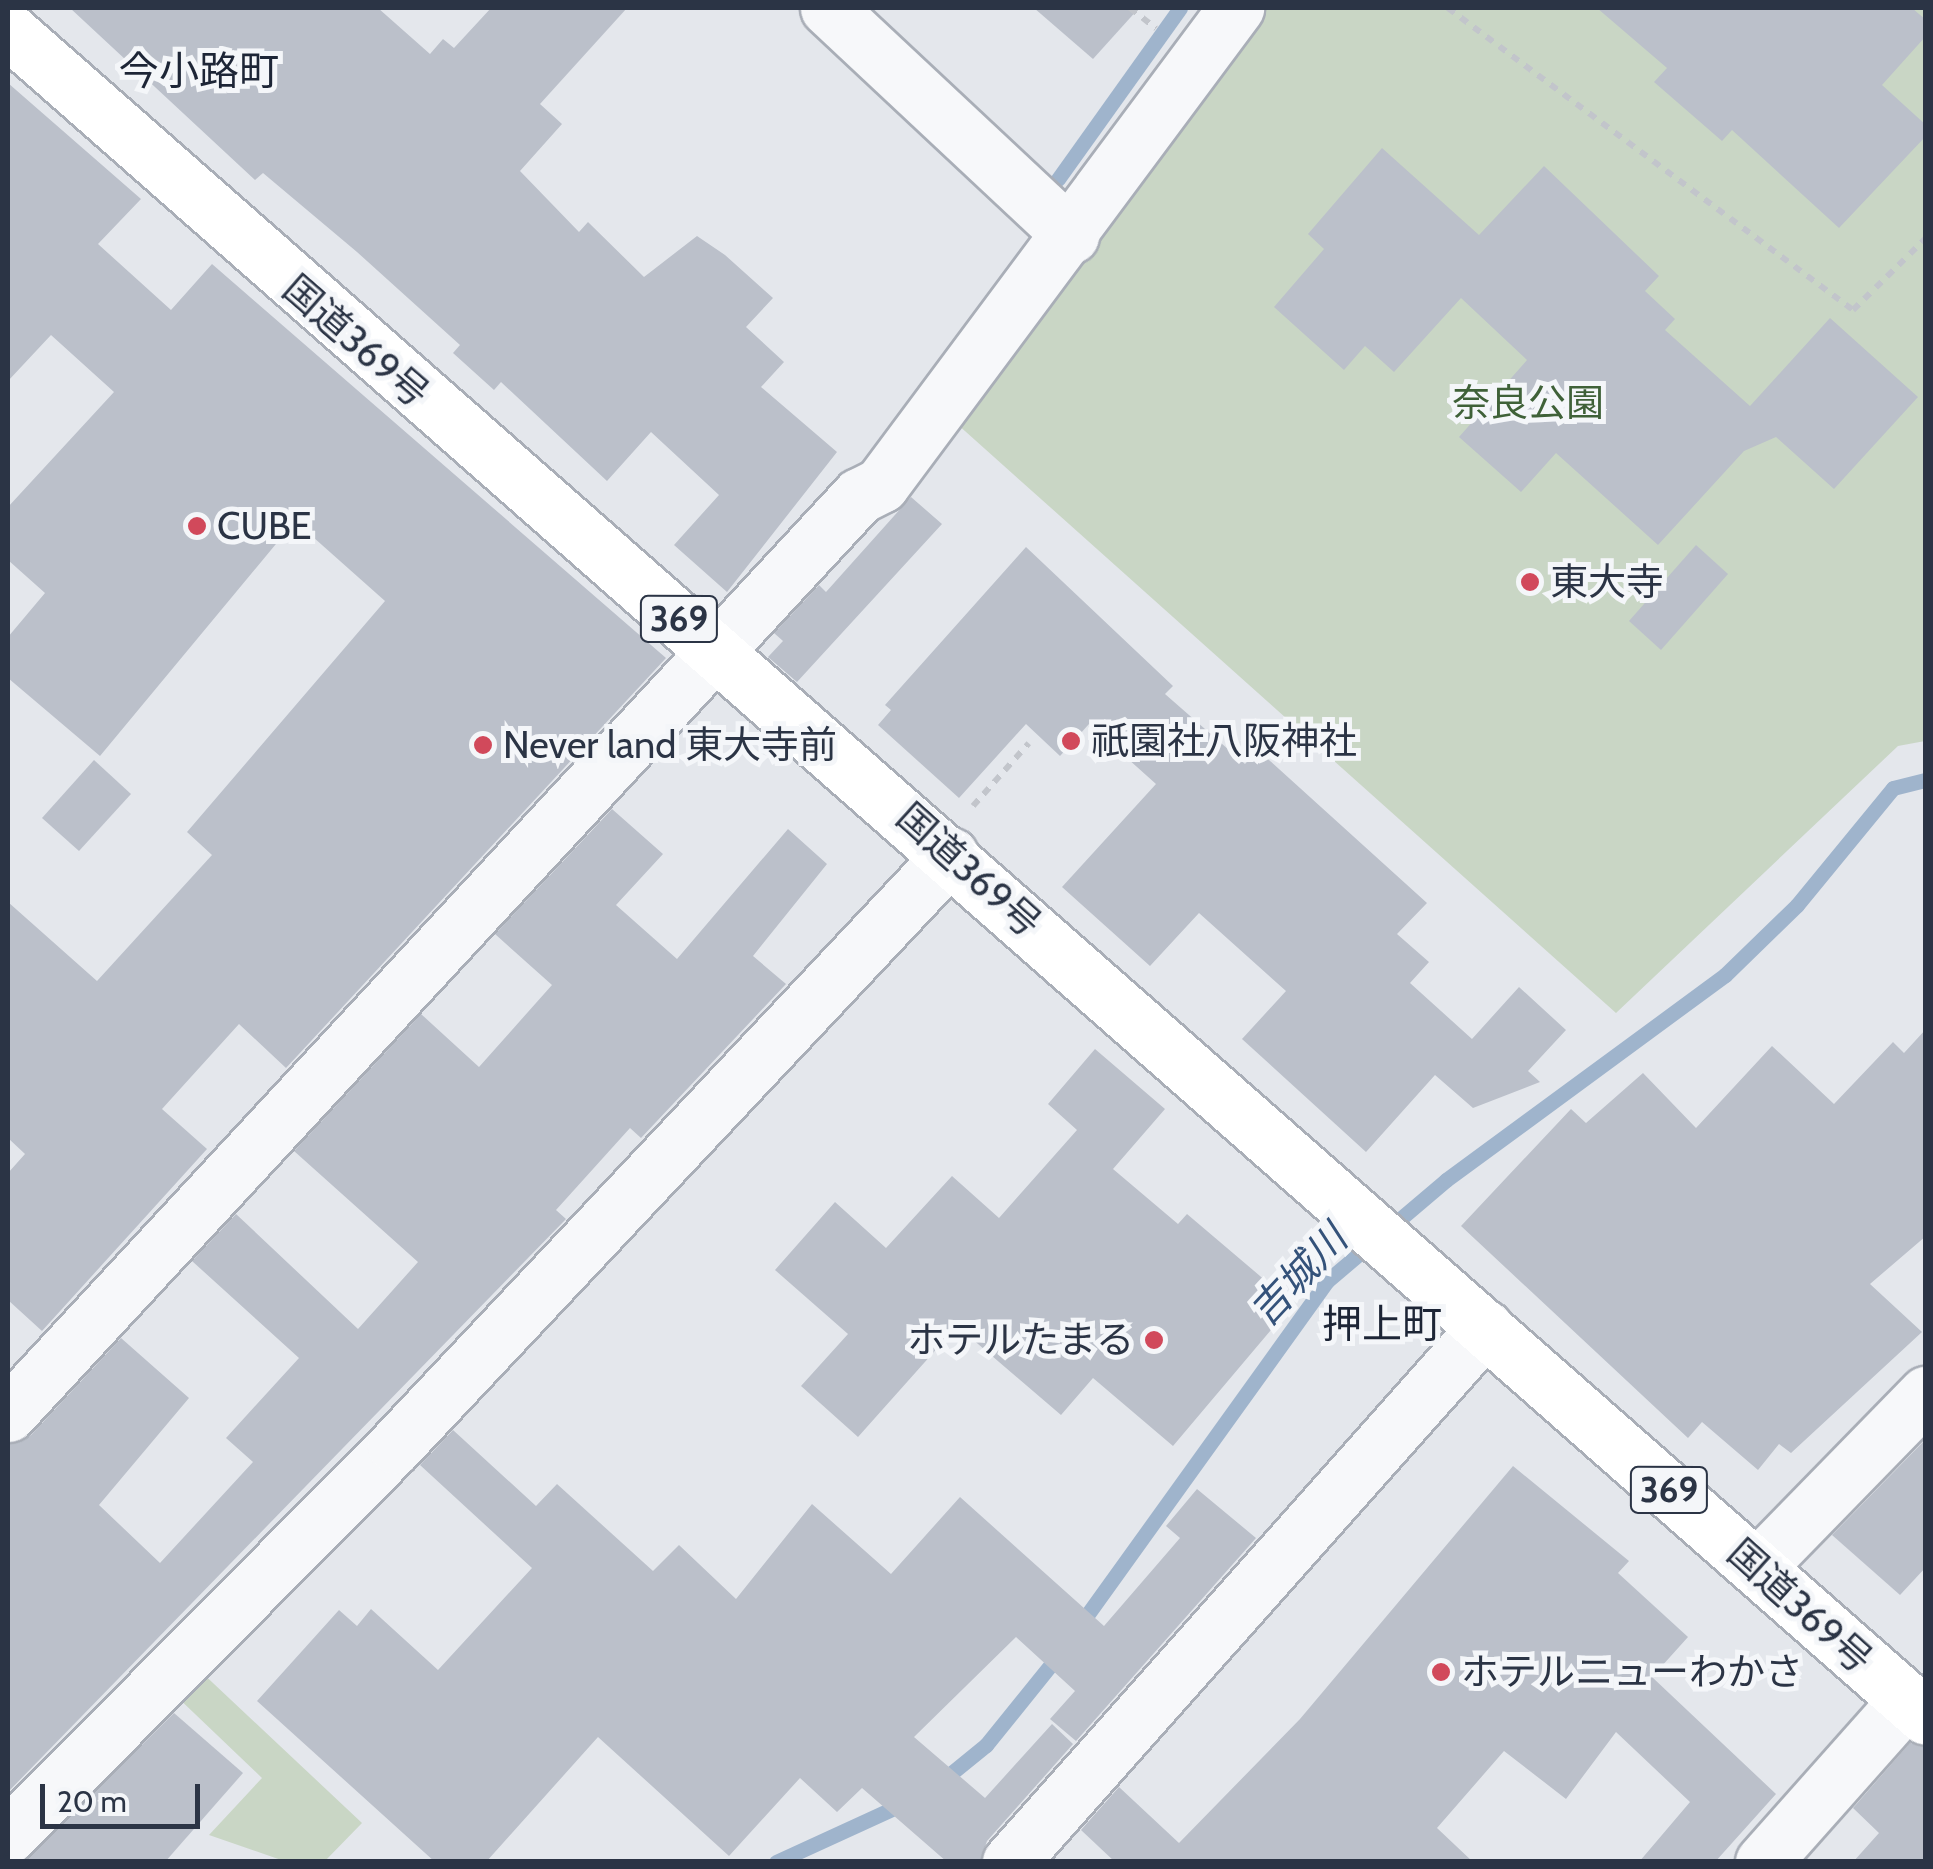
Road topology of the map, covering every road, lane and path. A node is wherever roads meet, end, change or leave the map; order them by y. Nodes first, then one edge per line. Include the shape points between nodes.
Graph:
1 (828, 8) edge
2 (1130, 8) edge
3 (1236, 8) edge
4 (1448, 8) edge
5 (1145, 20) dead end
6 (8, 30) edge
7 (1071, 235) junction
8 (1926, 238) edge
9 (719, 652) junction
10 (1029, 743) dead end
11 (945, 849) junction
12 (1485, 1328) junction
13 (19, 1377) edge
14 (1926, 1394) edge
15 (1757, 1567) junction
16 (1916, 1709) edge
17 (8, 1836) edge
18 (1010, 1862) edge
19 (1763, 1862) edge

1 - 7 street
2 - 5 path
3 - 7 street
4 - 8 path via 1853,310
6 - 9 highway, 国道369号 / 369
7 - 9 street via 881,485 860,496
9 - 11 highway, 国道369号 / 369
9 - 13 street
10 - 11 path
11 - 12 highway, 国道369号 / 369
11 - 17 street via 395,1446
12 - 15 highway, 国道369号 / 369
12 - 18 street
14 - 15 street
15 - 16 highway, 国道369号 / 369
16 - 19 street

